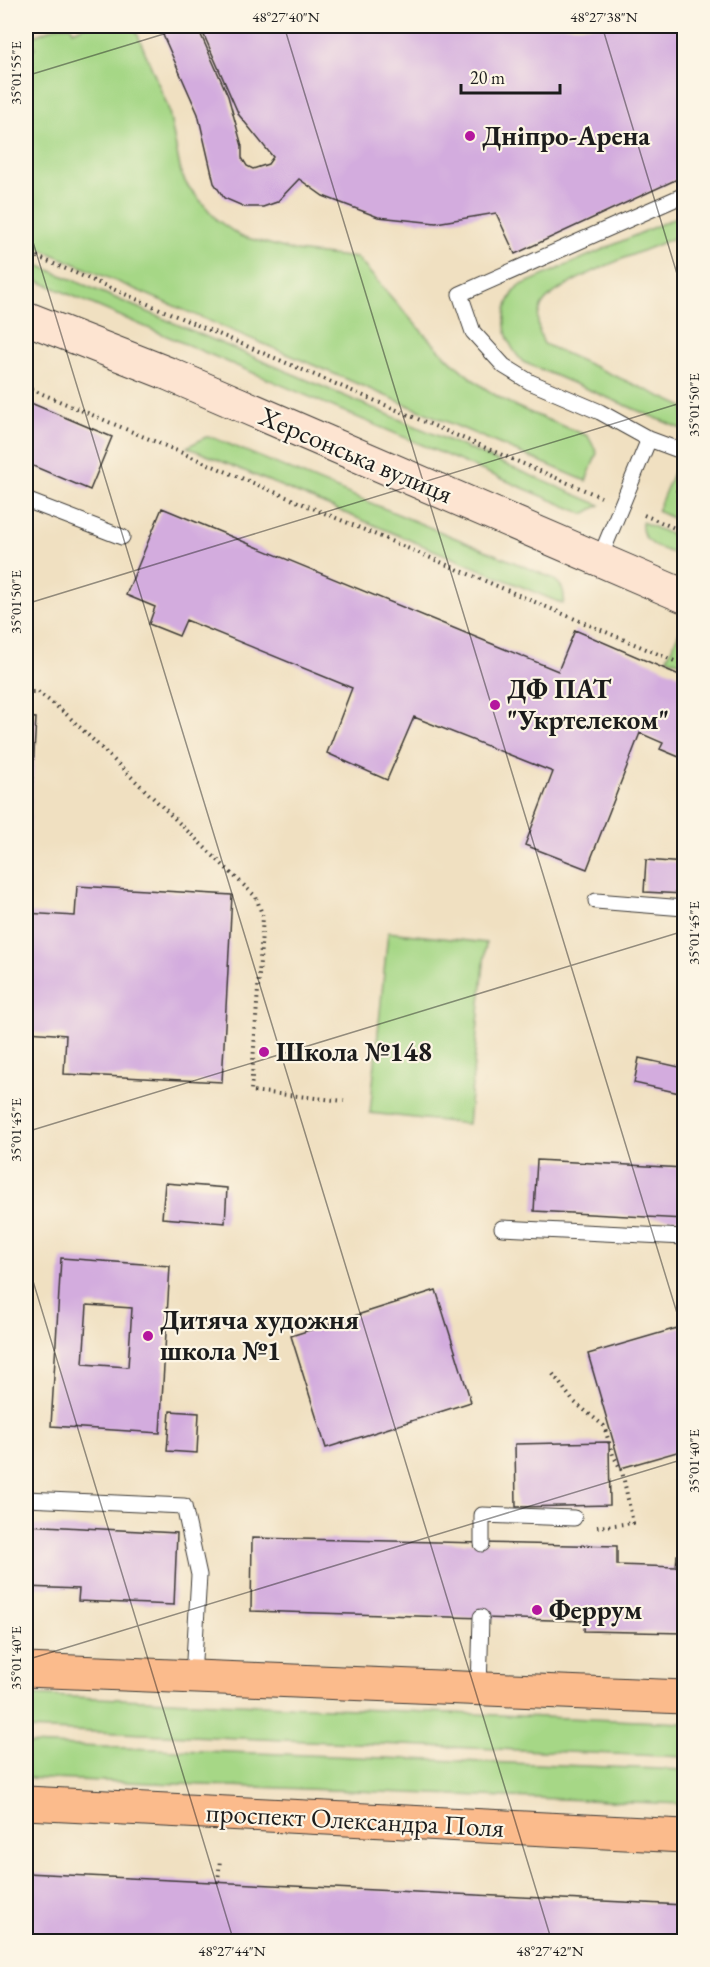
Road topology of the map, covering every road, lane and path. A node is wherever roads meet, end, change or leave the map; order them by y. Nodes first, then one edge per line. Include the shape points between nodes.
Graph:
1 (684, 195) edge
2 (26, 252) edge
3 (26, 318) edge
4 (26, 387) edge
5 (649, 439) junction
6 (684, 452) edge
7 (26, 500) edge
8 (622, 506) junction
9 (684, 532) edge
10 (122, 537) dead end
11 (599, 560) junction
12 (684, 596) edge
13 (684, 665) edge
14 (26, 692) edge
15 (596, 902) dead end
16 (684, 908) edge
17 (344, 1101) dead end
18 (502, 1228) dead end
19 (684, 1237) edge
20 (553, 1374) dead end
21 (26, 1499) edge
22 (574, 1518) joint
23 (482, 1544) dead end
24 (481, 1617) dead end
25 (26, 1670) edge
26 (193, 1677) junction
27 (479, 1690) junction
28 (684, 1697) edge
29 (26, 1803) edge
30 (684, 1836) edge
31 (220, 1859) dead end
32 (218, 1882) dead end

1 - 5 lane via 460,294 473,332 504,366
2 - 8 path
3 - 11 street, Херсонська вулиця via 169,374
4 - 13 path
5 - 6 lane
5 - 8 lane
7 - 10 lane
8 - 9 path
8 - 11 lane
11 - 12 street, Херсонська вулиця
14 - 17 path via 38,692 65,713 256,897 263,917 251,1091
15 - 16 lane
18 - 19 lane
20 - 22 path via 573,1401 604,1426 622,1471 633,1523 598,1527
21 - 26 lane via 184,1506 199,1575
22 - 23 lane via 483,1515
24 - 27 lane
25 - 26 main road
26 - 27 main road
27 - 28 main road
29 - 30 main road, проспект Олександра Поля
31 - 32 path

